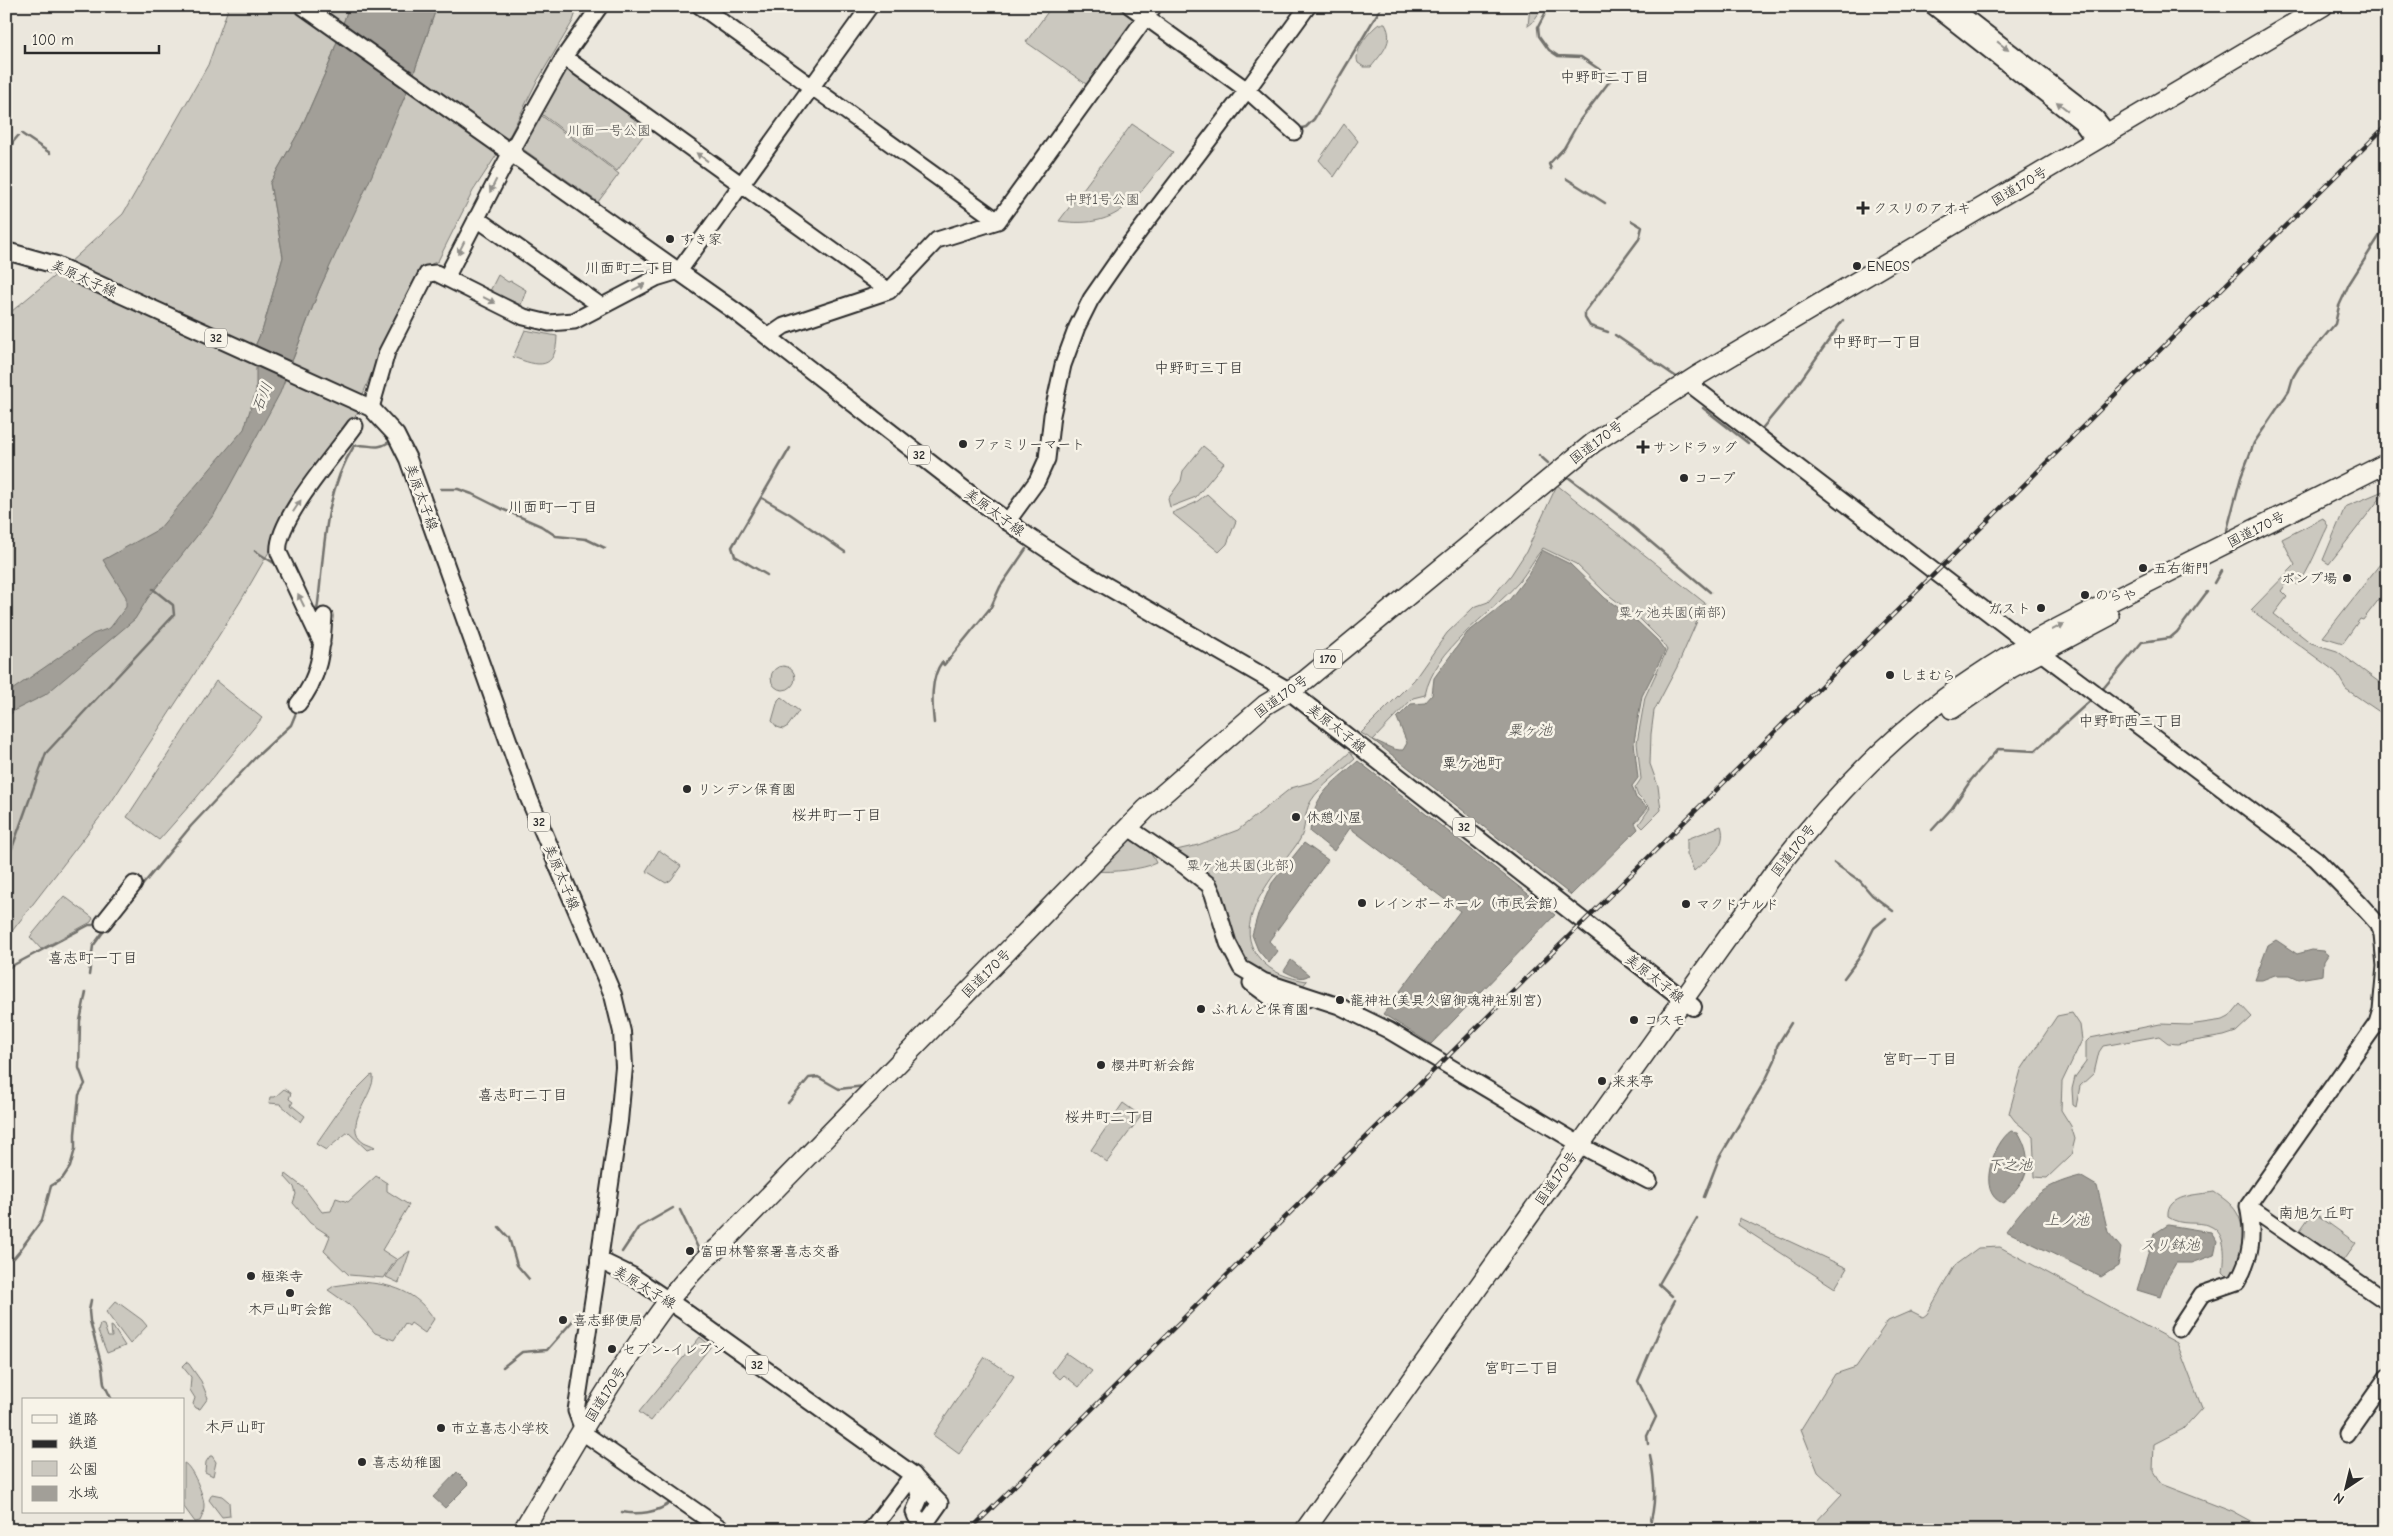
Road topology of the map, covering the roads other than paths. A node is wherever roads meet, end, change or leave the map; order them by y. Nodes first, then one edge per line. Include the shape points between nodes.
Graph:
1 (303, 6) edge
2 (600, 6) edge
3 (700, 6) edge
4 (870, 6) edge
5 (1130, 6) edge
6 (1308, 6) edge
7 (2323, 6) edge
8 (1941, 7) edge
9 (1150, 12) edge
10 (564, 57) junction
11 (812, 87) junction
12 (1247, 90) junction
13 (1294, 132) dead end
14 (2101, 137) junction
15 (510, 154) junction
16 (742, 185) junction
17 (476, 218) junction
18 (998, 221) junction
19 (6, 251) edge
20 (679, 271) junction
21 (446, 278) junction
22 (890, 291) junction
23 (601, 306) junction
24 (768, 337) junction
25 (1687, 382) junction
26 (368, 407) junction
27 (355, 426) dead end
28 (2387, 462) edge
29 (2387, 475) edge
30 (1007, 522) junction
31 (324, 616) dead end
32 (322, 644) junction
33 (2034, 648) junction
34 (1289, 691) junction
35 (298, 704) dead end
36 (1129, 828) junction
37 (134, 884) dead end
38 (103, 923) dead end
39 (1688, 1003) junction
40 (1585, 1148) junction
41 (1649, 1181) dead end
42 (2248, 1206) junction
43 (599, 1260) junction
44 (669, 1301) junction
45 (2387, 1302) edge
46 (2179, 1329) dead end
47 (2387, 1377) edge
48 (583, 1430) junction
49 (2347, 1434) dead end
50 (524, 1530) edge
51 (723, 1530) edge
52 (871, 1530) edge
53 (1305, 1530) edge
54 (1319, 1530) edge

1 - 15 main road, 美原太子線 / 32
2 - 10 street
3 - 11 street
4 - 11 street
5 - 9 street
6 - 12 street
7 - 14 highway, 国道170号 / 170
8 - 14 street via 2096,118
9 - 12 street
9 - 18 street
10 - 15 street
16 -> 10 street
11 - 16 street
11 - 18 street
12 - 13 street
12 - 30 street via 1091,299 1063,365 1047,459 1037,481
14 - 25 highway, 国道170号 / 170
15 -> 17 street
15 - 20 main road, 美原太子線 / 32
16 - 20 street
16 - 22 street
17 -> 21 street
17 - 23 street
18 - 22 street via 937,240
19 - 26 main road, 美原太子線 / 32 via 66,270
23 -> 20 street via 656,278
20 - 24 main road, 美原太子線 / 32
21 -> 23 street via 524,317 549,323 574,320
21 - 26 street via 436,273 427,274 388,352
22 - 24 street via 784,326
24 - 30 main road, 美原太子線 / 32
25 - 33 street
25 - 34 highway, 国道170号 / 170 via 1593,443
26 - 43 main road, 美原太子線 / 32 via 393,430 408,459 528,796 612,996 619,1020 624,1056 623,1083
32 -> 27 street via 279,553 278,544 296,507
33 -> 28 highway, 国道170号 via 2095,608
29 - 33 highway, 国道170号
30 - 34 main road, 美原太子線 / 32 via 1077,569
31 - 32 street
32 - 35 street via 318,669 308,693
33 - 39 highway, 国道170号 via 1946,713 1863,786 1818,834
33 - 42 street via 2300,846 2360,904 2382,934 2386,966 2377,1023
34 - 36 highway, 国道170号 / 170 via 1227,737
34 - 39 main road, 美原太子線 / 32
36 - 40 street via 1208,886 1236,962 1246,971 1249,981 1274,1000 1321,999 1410,1041
36 - 44 highway, 国道170号 / 170 via 720,1246 700,1262
37 - 38 street
39 - 40 highway, 国道170号
40 - 41 street
40 - 53 highway, 国道170号
40 - 54 highway, 国道170号
42 - 45 street
42 - 46 street via 2252,1223 2251,1249 2246,1267 2237,1282 2202,1294
43 - 44 main road, 美原太子線 / 32 via 632,1276
43 - 48 street via 576,1410
44 - 48 highway, 国道170号 / 170 via 610,1384
44 - 52 main road, 美原太子線 / 32 via 913,1475
47 - 49 street
48 - 50 highway, 国道170号 / 170
48 - 51 street

